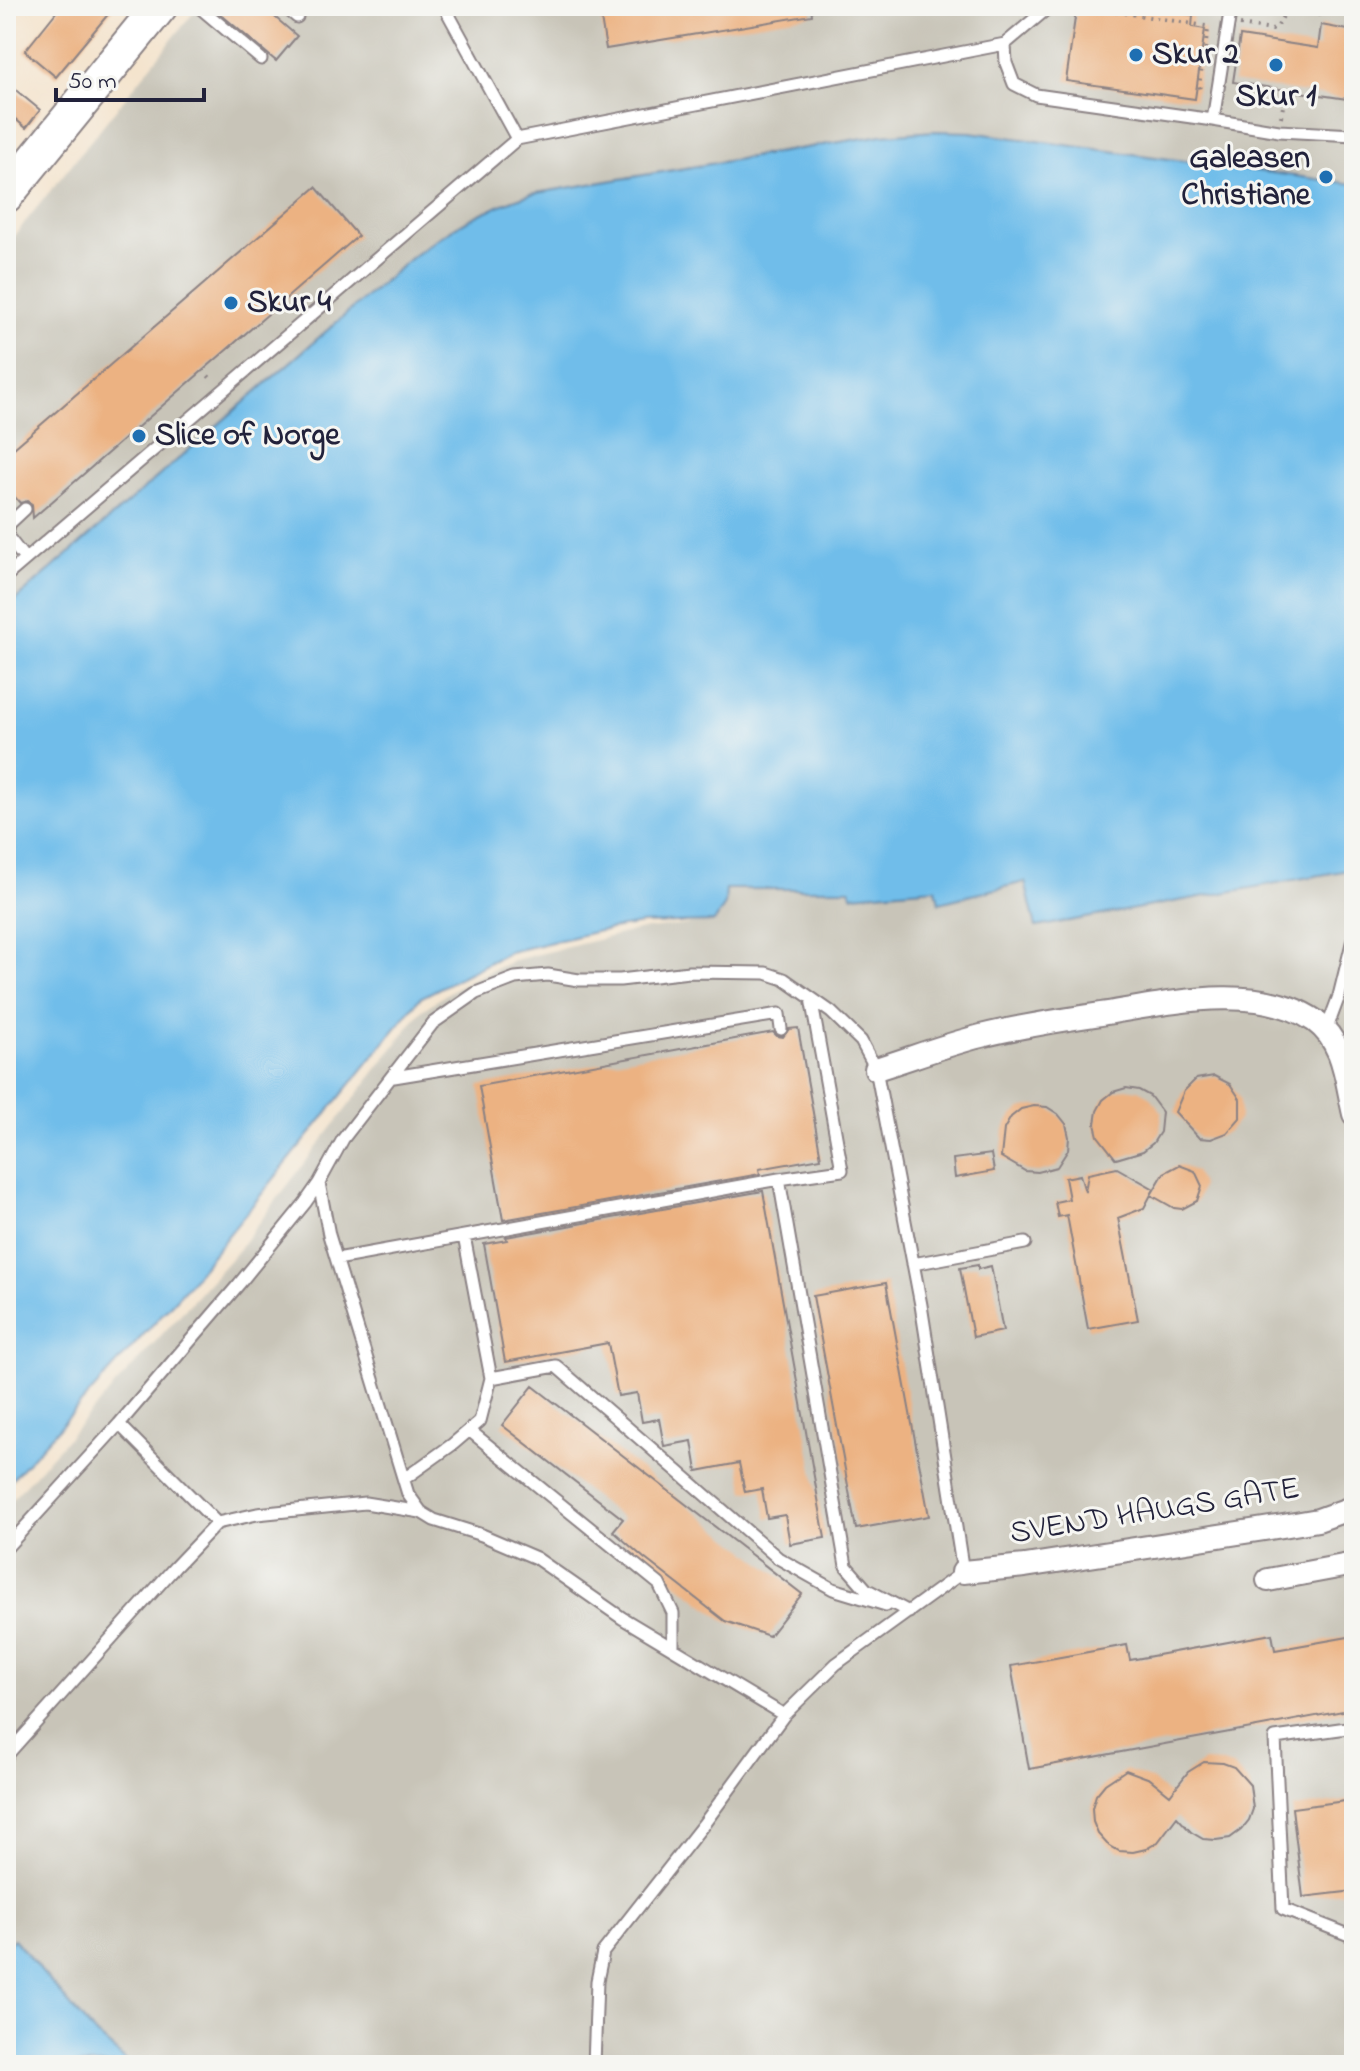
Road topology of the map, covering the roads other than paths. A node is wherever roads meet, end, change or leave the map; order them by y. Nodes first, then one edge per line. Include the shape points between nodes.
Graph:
1 (160, 6) edge
2 (198, 6) edge
3 (284, 6) edge
4 (444, 6) edge
5 (1050, 6) edge
6 (1231, 6) edge
7 (297, 17) dead end
8 (1005, 44) junction
9 (261, 59) dead end
10 (1213, 120) junction
11 (1354, 135) edge
12 (517, 139) junction
13 (6, 195) edge
14 (25, 509) dead end
15 (25, 559) junction
16 (6, 576) edge
17 (1354, 935) edge
18 (811, 998) junction
19 (781, 1029) dead end
20 (1326, 1031) junction
21 (876, 1069) junction
22 (394, 1077) junction
23 (1354, 1114) edge
24 (779, 1179) junction
25 (319, 1183) junction
26 (464, 1236) junction
27 (1025, 1243) dead end
28 (337, 1259) junction
29 (913, 1264) junction
30 (491, 1378) junction
31 (119, 1424) junction
32 (469, 1430) junction
33 (404, 1479) junction
34 (1354, 1507) edge
35 (421, 1512) junction
36 (217, 1523) junction
37 (6, 1548) edge
38 (1354, 1564) edge
39 (963, 1572) junction
40 (1268, 1580) dead end
41 (909, 1612) junction
42 (673, 1648) junction
43 (784, 1715) junction
44 (1354, 1727) edge
45 (6, 1756) edge
46 (1354, 1937) edge
47 (594, 2065) edge

1 - 13 main road
2 - 9 lane
3 - 7 lane
4 - 12 lane
5 - 8 lane
6 - 10 lane
8 - 10 lane via 1014,84 1036,95
8 - 12 lane
10 - 11 lane
12 - 15 lane
14 - 15 lane via 9,524 7,536
15 - 16 lane
17 - 20 lane
18 - 21 lane via 861,1041
18 - 22 lane via 766,973 689,972 620,980 515,978 476,993 433,1023
18 - 24 lane via 842,1170
19 - 22 lane via 779,1014
20 - 21 street via 1300,1012 1277,1005 1211,998 982,1035
20 - 23 street via 1340,1050
21 - 29 lane
22 - 25 lane via 343,1139
24 - 26 lane
24 - 41 lane via 846,1566 866,1589
25 - 28 lane
25 - 31 lane
26 - 28 lane
26 - 30 lane
27 - 29 lane
28 - 33 lane
29 - 39 lane
30 - 32 lane via 480,1421
30 - 41 lane via 556,1366 778,1558 833,1589
31 - 36 lane
31 - 37 lane
32 - 33 lane
32 - 42 lane via 659,1584 673,1613
33 - 35 lane
34 - 39 street, SVEND HAUGS GATE via 1283,1526
35 - 36 lane via 365,1503
35 - 42 lane via 536,1558
36 - 45 lane
38 - 40 street
39 - 41 lane
41 - 43 lane via 836,1664
42 - 43 lane
43 - 47 lane via 603,1952
44 - 46 lane via 1275,1738 1283,1909

